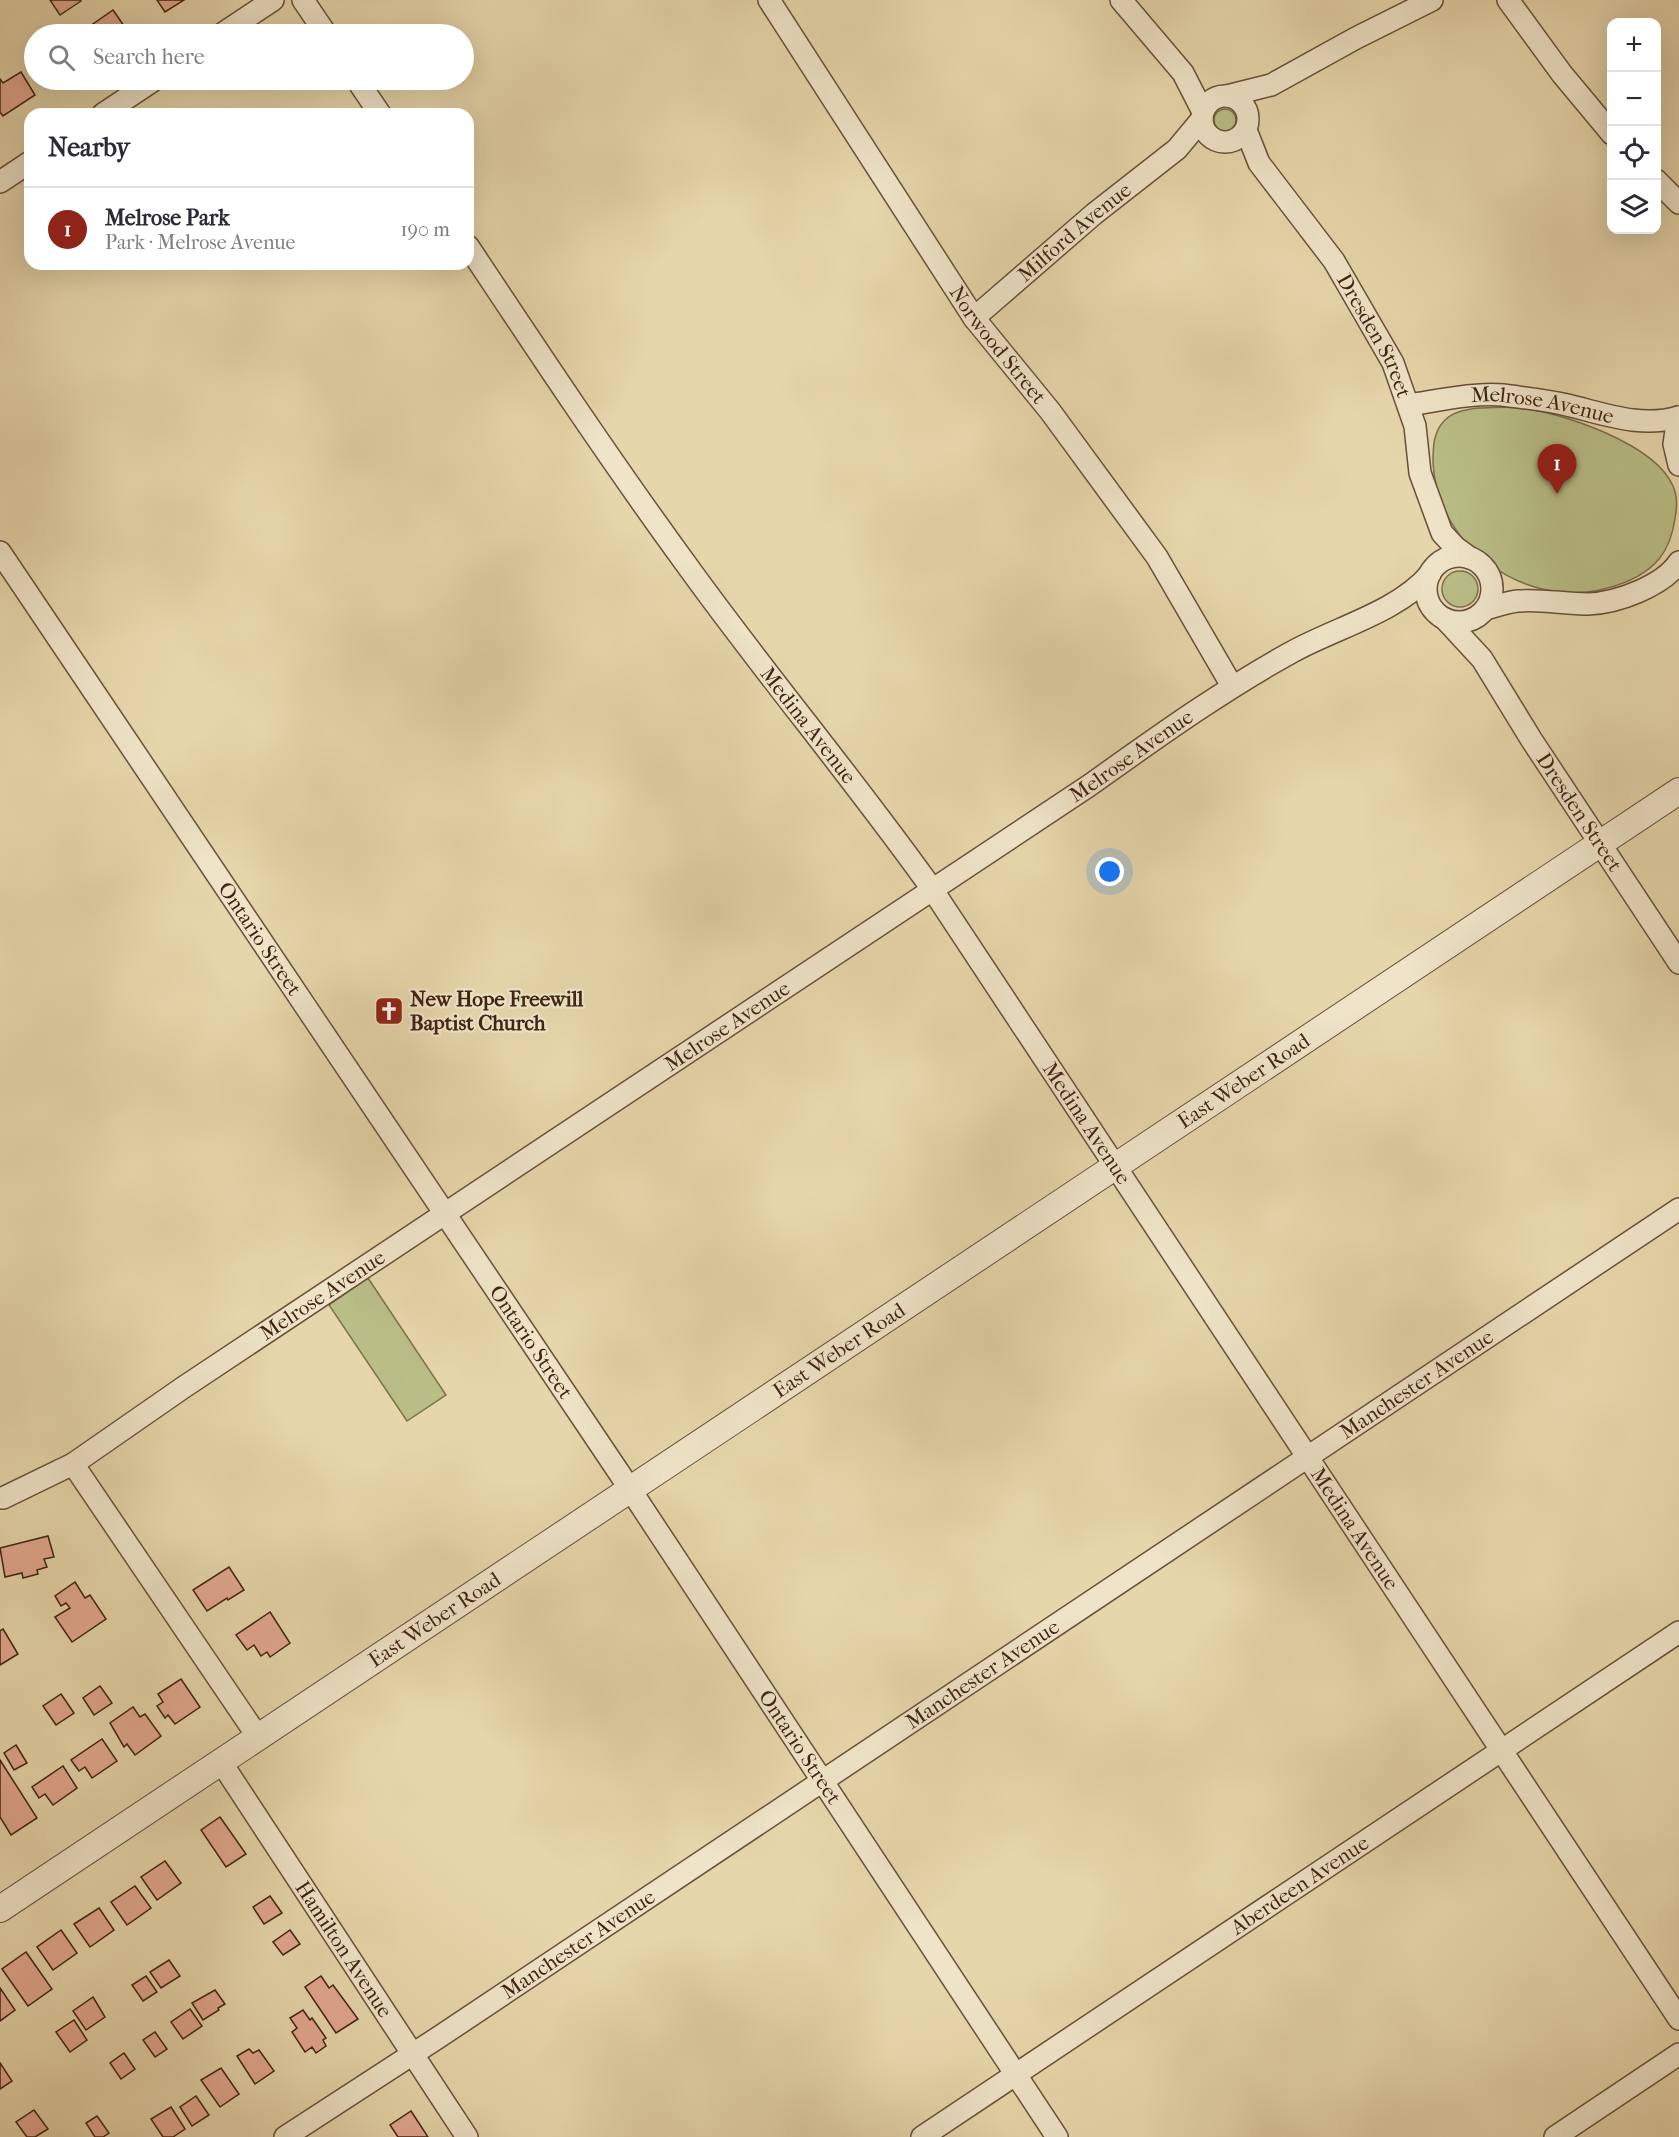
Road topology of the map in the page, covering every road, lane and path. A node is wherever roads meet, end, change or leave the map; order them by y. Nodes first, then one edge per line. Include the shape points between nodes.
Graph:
1 (273, 0) edge
2 (303, 0) edge
3 (769, 0) edge
4 (1120, 0) edge
5 (1432, 0) edge
6 (1508, 0) edge
7 (237, 24) edge
8 (319, 24) edge
9 (1183, 73) junction
10 (1271, 85) junction
11 (139, 90) edge
12 (364, 90) edge
13 (1223, 97) junction
14 (111, 108) edge
15 (376, 108) edge
16 (1203, 116) junction
17 (1247, 126) junction
18 (1607, 129) edge
19 (1220, 141) junction
20 (1177, 149) junction
21 (1259, 163) junction
22 (24, 166) edge
23 (0, 182) edge
24 (1661, 185) edge
25 (1679, 203) edge
26 (474, 255) edge
27 (974, 318) junction
28 (1408, 405) junction
29 (1679, 417) edge
30 (1679, 465) edge
31 (1442, 533) junction
32 (0, 552) edge
33 (1679, 562) edge
34 (1479, 565) junction
35 (1434, 569) junction
36 (1518, 601) junction
37 (1392, 606) junction
38 (1482, 613) junction
39 (1439, 615) junction
40 (1482, 659) junction
41 (1232, 686) junction
42 (1679, 791) edge
43 (1601, 843) junction
44 (932, 889) junction
45 (1679, 963) edge
46 (1115, 1167) junction
47 (1679, 1209) edge
48 (445, 1213) junction
49 (1307, 1456) junction
50 (74, 1464) junction
51 (630, 1489) junction
52 (0, 1498) edge
53 (1679, 1632) edge
54 (258, 1737) junction
55 (1503, 1750) junction
56 (221, 1762) junction
57 (823, 1780) junction
58 (0, 1909) edge
59 (1679, 2019) edge
60 (1679, 2054) edge
61 (412, 2055) junction
62 (1017, 2074) junction
63 (285, 2137) edge
64 (467, 2137) edge
65 (922, 2137) edge
66 (1058, 2137) edge
67 (1555, 2137) edge

1 - 7 street
2 - 8 street
3 - 27 street, Norwood Street
4 - 9 street
5 - 10 street
6 - 18 street
9 - 13 street
9 - 16 street
10 - 13 street
10 - 17 street
11 - 14 street
12 - 15 street
13 - 16 street via 1213,100
13 - 17 street via 1234,98 1245,108
16 - 19 street via 1203,127
16 - 20 street, Milford Avenue
17 - 19 street via 1235,141
17 - 21 street, Dresden Street
19 - 20 street, Milford Avenue
19 - 21 street, Dresden Street
20 - 27 street, Milford Avenue via 1094,214
21 - 28 street, Dresden Street via 1334,261 1393,363
22 - 23 street
24 - 25 street
26 - 44 street, Medina Avenue via 686,564
27 - 41 street, Norwood Street via 1050,411 1157,557
28 - 29 street, Melrose Avenue via 1500,394 1566,404 1627,420 1650,422
28 - 31 street, Dresden Street via 1415,426 1420,473
29 - 30 street, Melrose Avenue via 1674,444
31 - 34 street, Dresden Street
31 - 35 street, Dresden Street
32 - 48 street, Ontario Street
33 - 36 street via 1657,583 1592,604
34 - 35 street via 1453,557
34 - 36 street
34 - 38 street via 1491,580 1492,590 1491,600
35 - 37 street, Melrose Avenue via 1421,585
35 - 39 street via 1426,592
36 - 38 street
37 - 39 street, Melrose Avenue via 1420,606
37 - 41 street, Melrose Avenue via 1294,651
38 - 39 street via 1462,622
38 - 40 street, Dresden Street
39 - 40 street, Dresden Street
40 - 43 street, Dresden Street
41 - 44 street, Melrose Avenue
42 - 43 street, East Weber Road
43 - 45 street, Dresden Street
43 - 46 street, East Weber Road
44 - 46 street, Medina Avenue
44 - 48 street, Melrose Avenue
46 - 49 street, Medina Avenue
46 - 51 street, East Weber Road
47 - 49 street, Manchester Avenue
48 - 50 street, Melrose Avenue
48 - 51 street, Ontario Street
49 - 55 street, Medina Avenue
49 - 57 street, Manchester Avenue
50 - 52 street
50 - 54 street
51 - 54 street, East Weber Road
51 - 57 street, Ontario Street
53 - 55 street, Aberdeen Avenue
54 - 56 street, East Weber Road
55 - 59 street, Medina Avenue
55 - 62 street, Aberdeen Avenue
56 - 58 street, East Weber Road
56 - 61 street, Hamilton Avenue
57 - 61 street, Manchester Avenue
57 - 62 street, Ontario Street
60 - 67 street
61 - 63 street, Manchester Avenue
61 - 64 street, Hamilton Avenue
62 - 65 street, Aberdeen Avenue
62 - 66 street, Ontario Street

